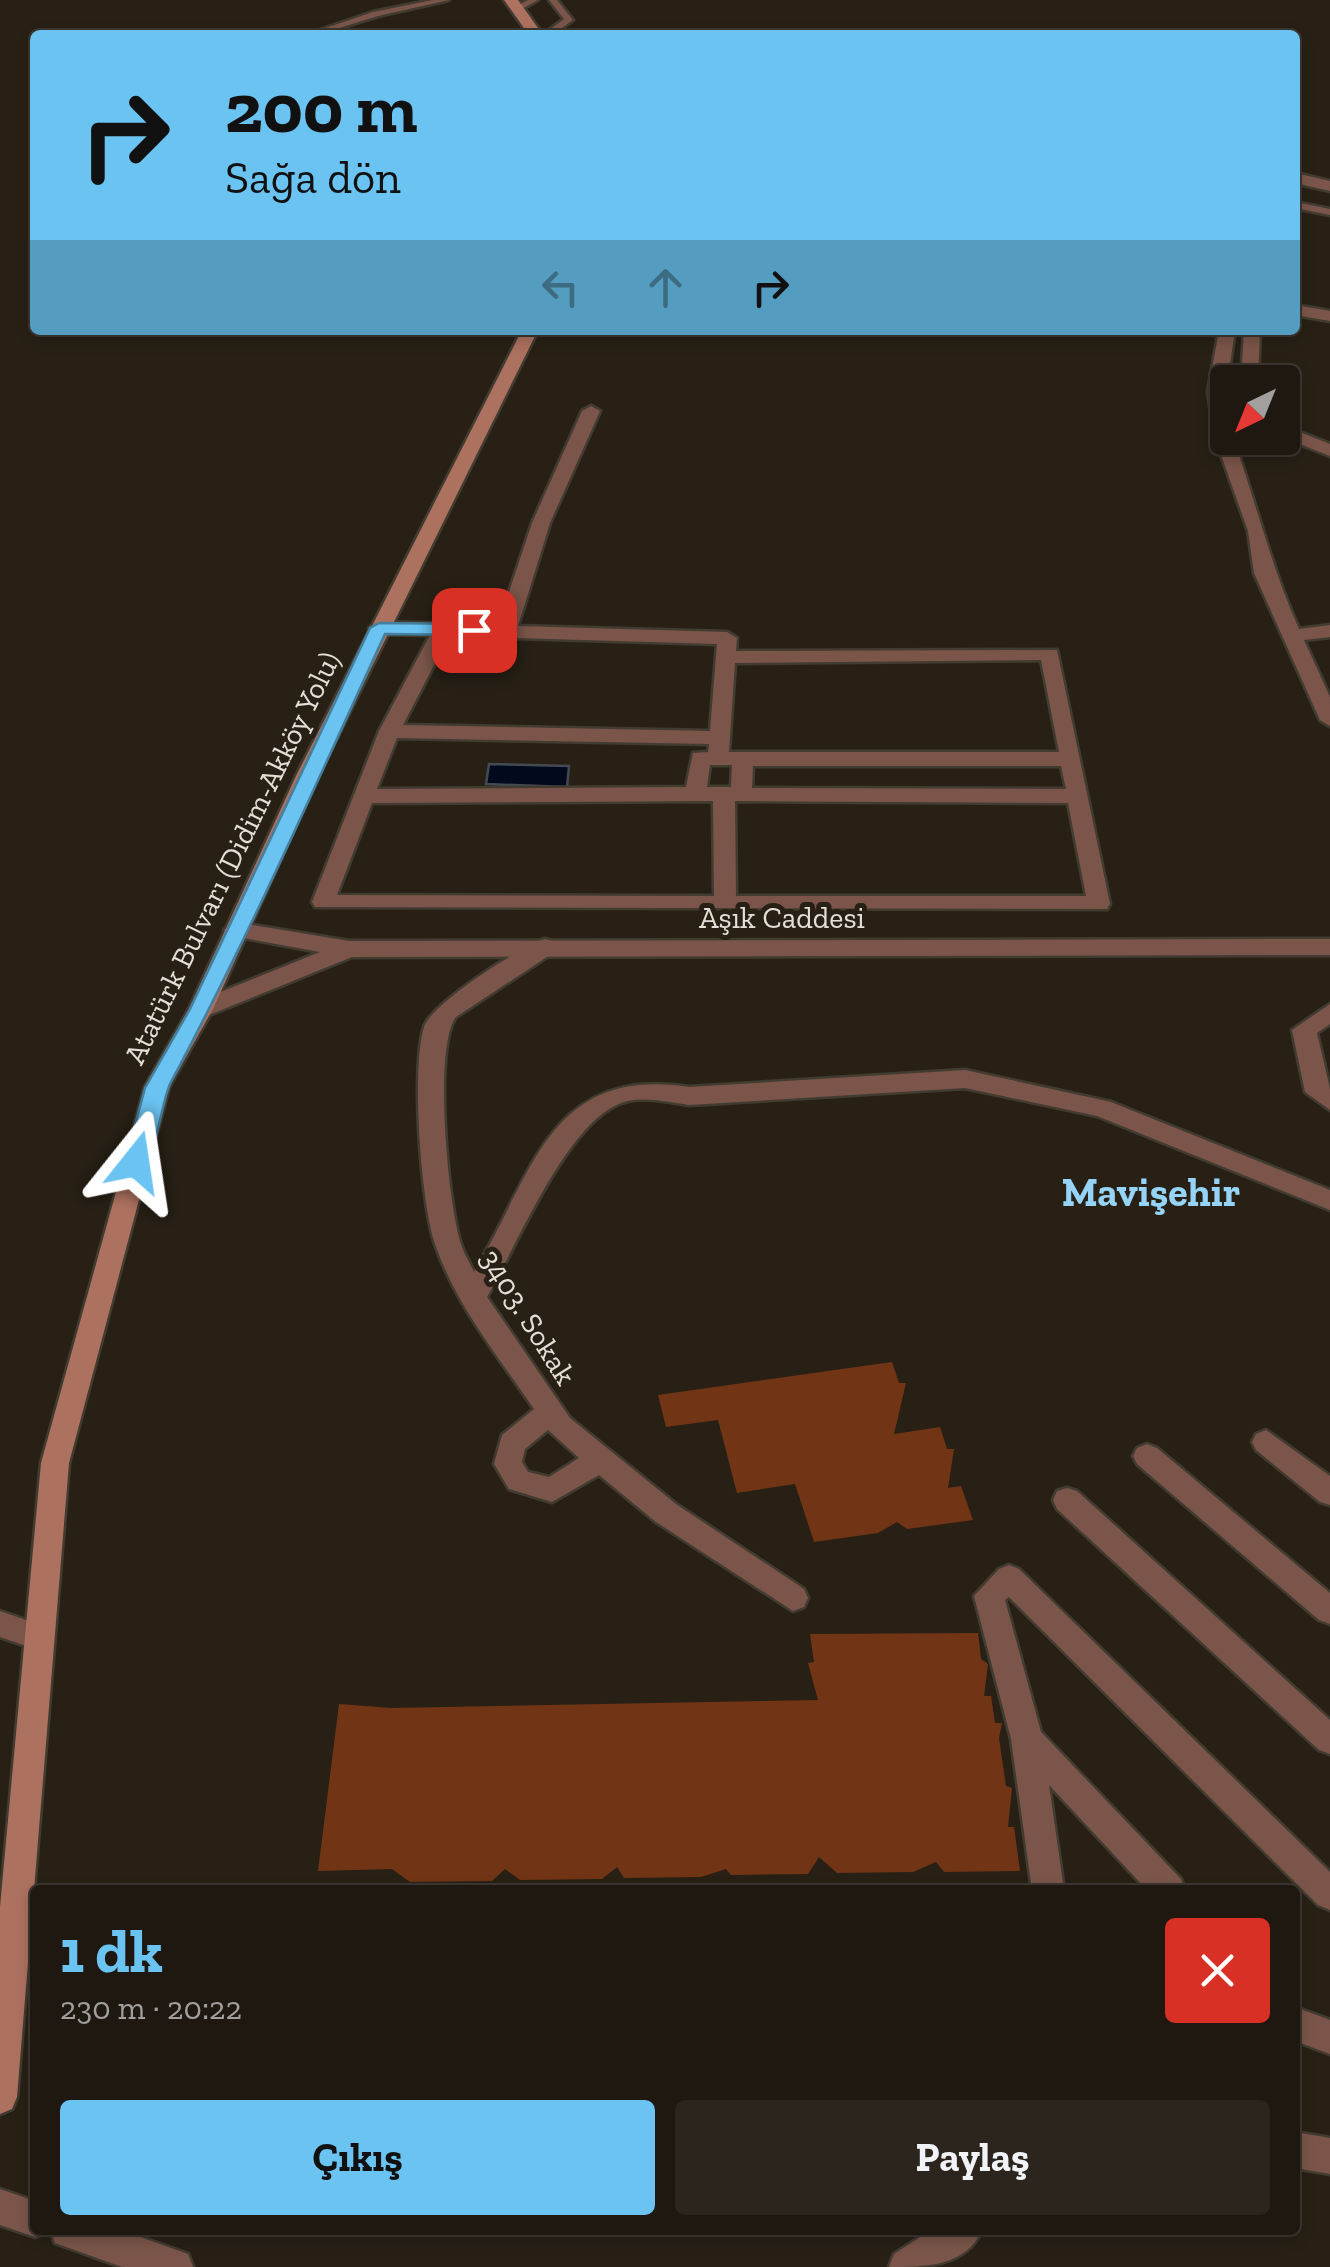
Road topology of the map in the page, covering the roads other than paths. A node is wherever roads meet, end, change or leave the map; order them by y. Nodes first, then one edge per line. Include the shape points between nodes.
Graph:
1 (445, 0) edge
2 (534, 0) edge
3 (553, 0) edge
4 (514, 4) edge
5 (325, 30) edge
6 (532, 30) edge
7 (554, 30) edge
8 (1300, 179) edge
9 (1330, 186) edge
10 (1300, 206) edge
11 (1330, 212) edge
12 (1300, 311) edge
13 (1330, 316) edge
14 (527, 335) edge
15 (1226, 335) edge
16 (1252, 335) edge
17 (1251, 365) edge
18 (590, 411) dead end
19 (1300, 438) edge
20 (1330, 451) edge
21 (379, 628) junction
22 (443, 629) junction
23 (506, 631) junction
24 (1330, 631) edge
25 (1296, 635) junction
26 (726, 658) junction
27 (1330, 720) edge
28 (389, 731) junction
29 (719, 748) junction
30 (744, 759) junction
31 (1071, 759) junction
32 (696, 794) junction
33 (733, 794) junction
34 (362, 796) junction
35 (1078, 796) junction
36 (725, 902) junction
37 (235, 930) junction
38 (545, 947) junction
39 (1330, 947) edge
40 (349, 949) junction
41 (201, 1009) junction
42 (1330, 1012) edge
43 (1330, 1101) edge
44 (1330, 1200) edge
45 (473, 1298) junction
46 (549, 1413) junction
47 (1266, 1442) dead end
48 (1147, 1456) dead end
49 (599, 1460) junction
50 (1330, 1493) edge
51 (1067, 1500) dead end
52 (793, 1598) dead end
53 (1330, 1611) edge
54 (0, 1624) edge
55 (38, 1637) junction
56 (1027, 1739) junction
57 (1330, 1740) edge
58 (1047, 1885) edge
59 (1164, 1885) edge
60 (1330, 1894) edge
61 (1300, 2027) edge
62 (1330, 2037) edge
63 (0, 2097) edge
64 (1300, 2151) edge
65 (1330, 2156) edge
66 (0, 2207) edge
67 (30, 2217) edge
68 (82, 2235) edge
69 (956, 2235) edge
70 (175, 2267) edge
71 (907, 2267) edge

1 - 5 lane
2 - 4 lane
3 - 7 lane via 569,20
4 - 6 main road
8 - 9 street
10 - 11 lane
12 - 13 street
14 - 21 main road, Atatürk Bulvarı (Didim-Akköy Yolu)
15 - 25 street via 1217,391 1224,436 1257,531 1264,573
16 - 17 street
18 - 23 street via 541,523
19 - 20 street
21 - 22 street
21 - 37 main road, Atatürk Bulvarı (Didim-Akköy Yolu)
22 - 23 street
22 - 28 street
23 - 26 street via 727,638
24 - 25 street
25 - 27 street
26 - 29 street
26 - 31 street via 1050,654
28 - 29 street
28 - 34 street
29 - 30 street
29 - 32 street via 700,758
30 - 31 street
30 - 33 street
31 - 35 street
32 - 33 street
32 - 34 street
33 - 35 street
33 - 36 street
34 - 36 street via 323,902
35 - 36 street via 1099,904
37 - 40 street, Aşık Caddesi
37 - 41 main road, Atatürk Bulvarı (Didim-Akköy Yolu)
38 - 39 street, Aşık Caddesi
38 - 40 street, Aşık Caddesi
38 - 45 street, 3403. Sokak via 448,1011 434,1034 438,1196 448,1245
40 - 41 street
41 - 55 main road, Atatürk Bulvarı (Didim-Akköy Yolu) via 156,1088 55,1463
42 - 43 street via 1304,1030 1317,1092
44 - 45 street via 1102,1108 965,1079 690,1096 644,1090 592,1106 565,1128
45 - 46 street, 3403. Sokak
46 - 49 street, 3403. Sokak
46 - 49 street via 512,1443 508,1464 518,1482 552,1490
47 - 50 street
48 - 53 street
49 - 52 street, 3403. Sokak
51 - 57 street
54 - 55 street
55 - 63 main road, Atatürk Bulvarı (Didim-Akköy Yolu)
56 - 58 street
56 - 59 street
56 - 60 street via 989,1596 1010,1578
61 - 62 street
64 - 65 street
66 - 67 street
68 - 70 street
69 - 71 street

